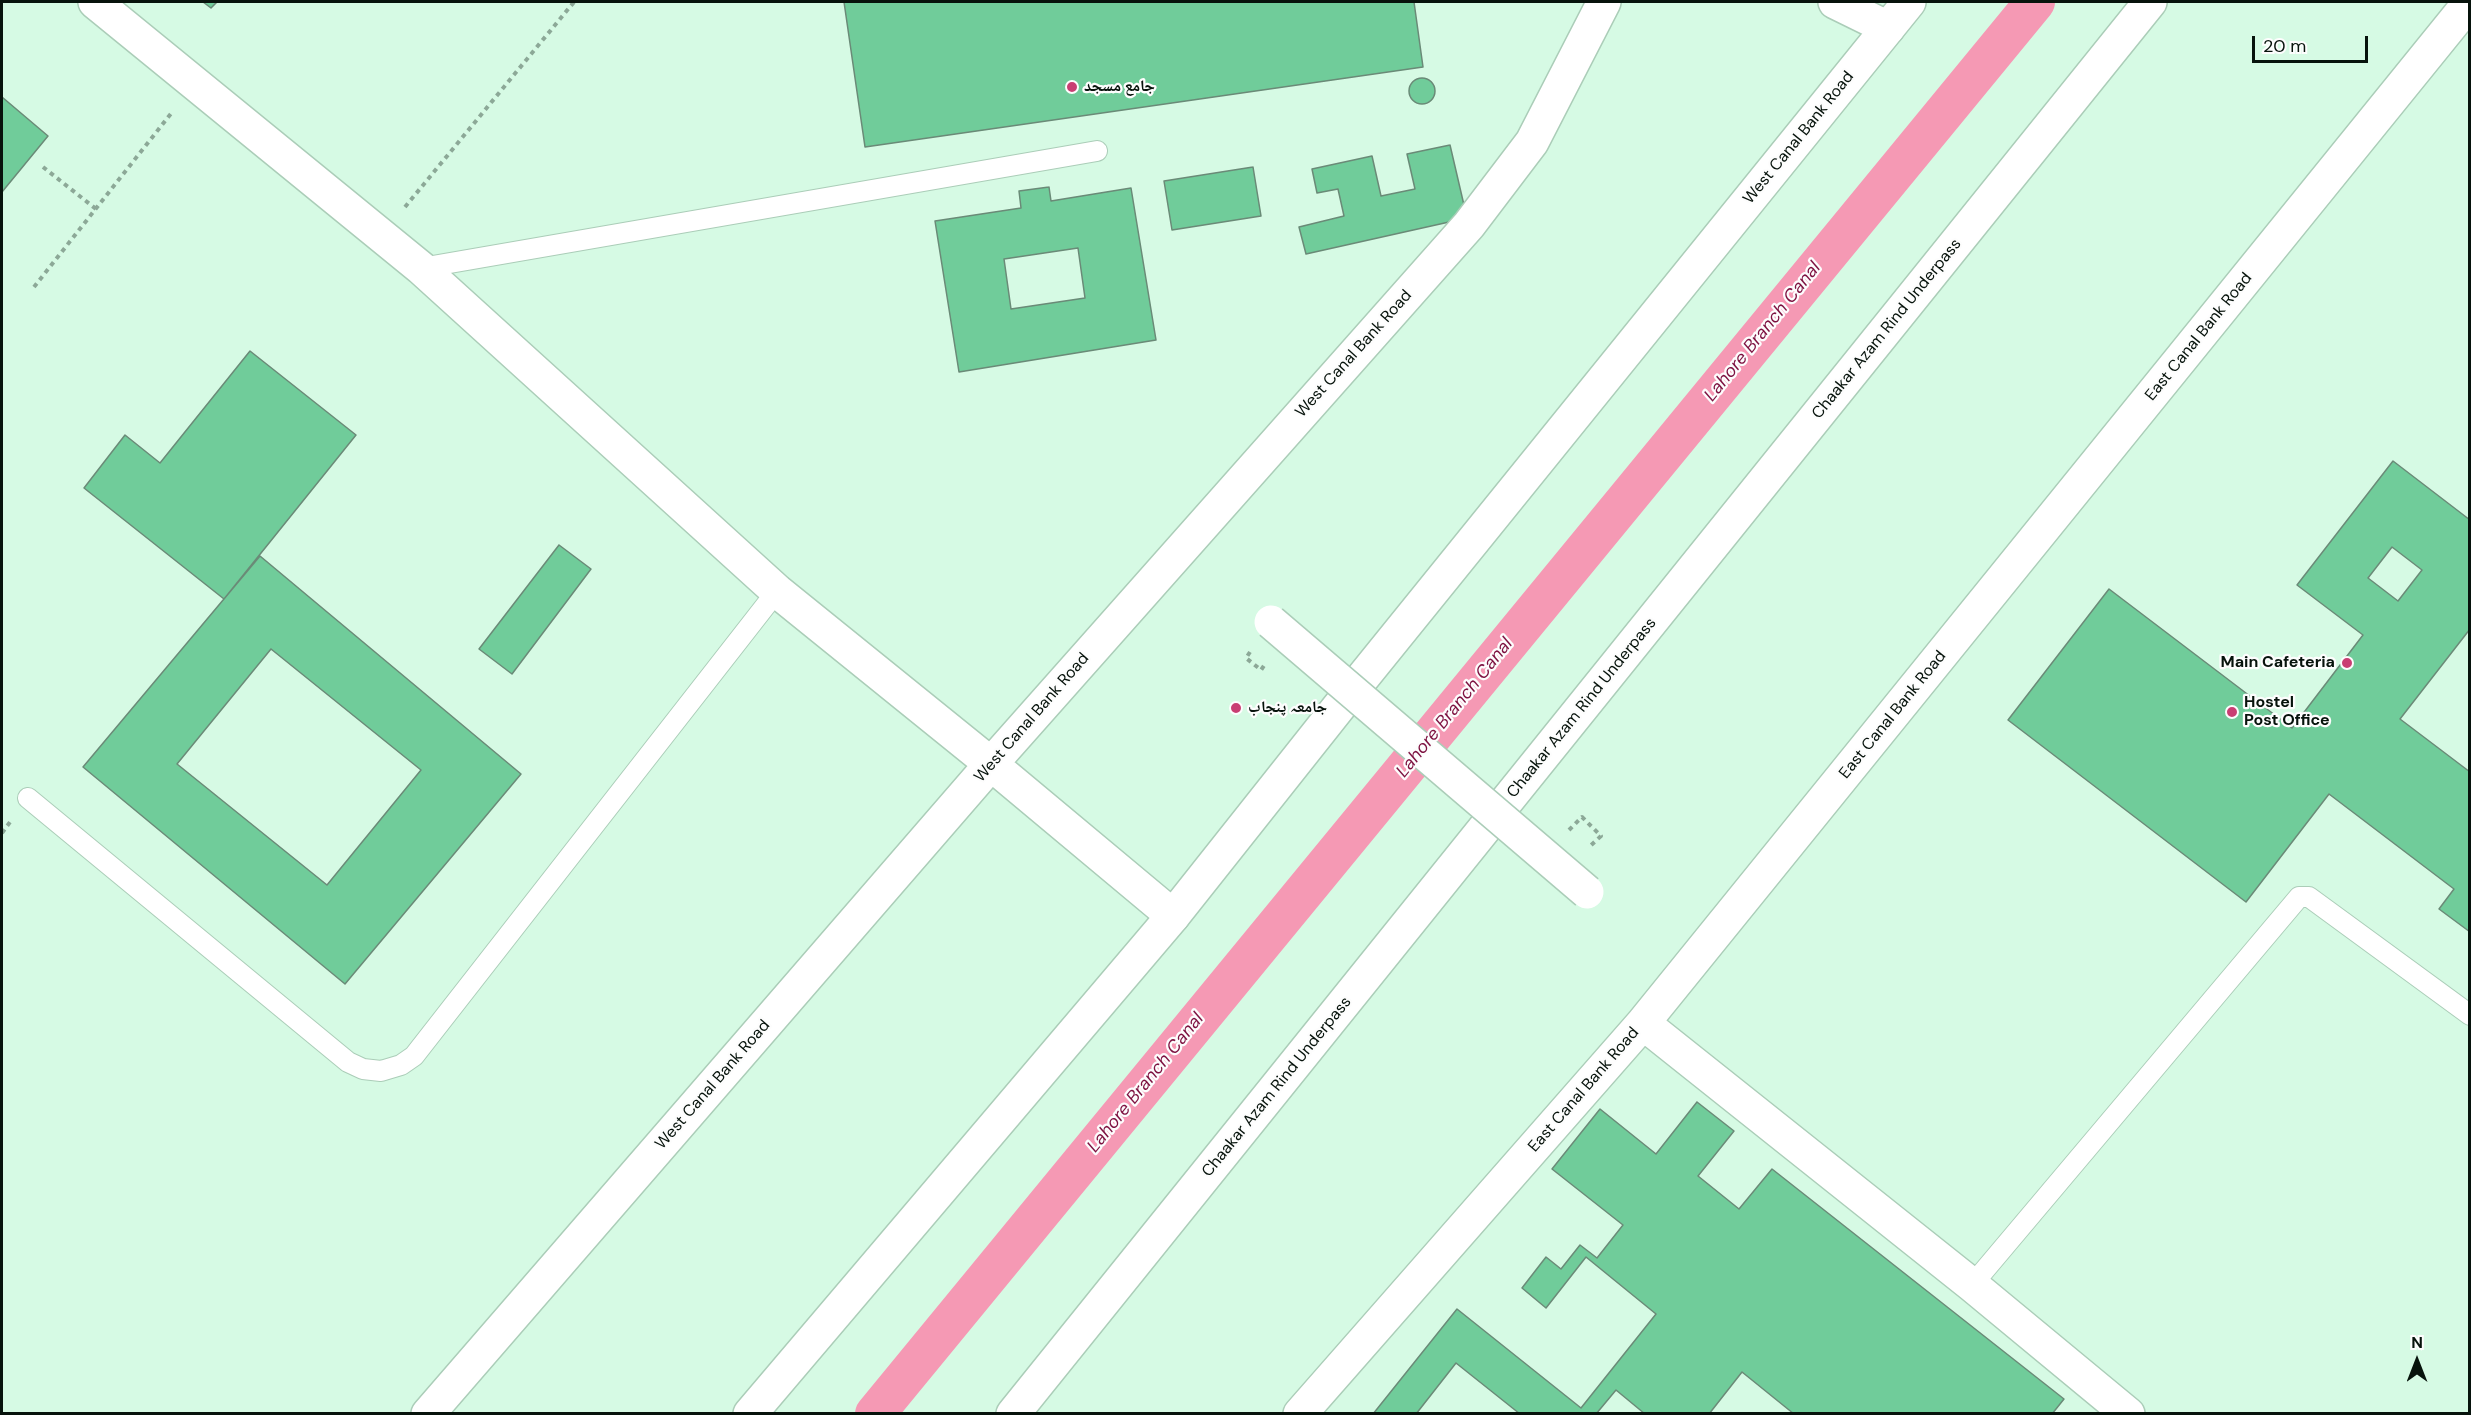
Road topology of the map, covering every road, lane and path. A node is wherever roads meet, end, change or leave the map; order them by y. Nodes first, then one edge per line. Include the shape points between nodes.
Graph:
1 (95, 2) edge
2 (574, 2) edge
3 (1604, 2) edge
4 (1835, 2) edge
5 (1909, 2) edge
6 (2150, 2) edge
7 (2469, 2) edge
8 (1888, 28) junction
9 (196, 83) junction
10 (1097, 150) dead end
11 (43, 167) dead end
12 (96, 208) junction
13 (382, 236) junction
14 (421, 268) junction
15 (34, 287) dead end
16 (777, 591) junction
17 (1271, 622) dead end
18 (991, 764) junction
19 (28, 798) dead end
20 (1587, 892) dead end
21 (1173, 916) junction
22 (2469, 1015) edge
23 (1643, 1023) junction
24 (1972, 1285) junction
25 (428, 1413) edge
26 (750, 1413) edge
27 (1013, 1413) edge
28 (1300, 1413) edge
29 (2128, 1413) edge

1 - 9 main road
2 - 13 path
3 - 18 main road, West Canal Bank Road via 1532,141 1469,225
4 - 8 main road
5 - 8 main road, West Canal Bank Road
6 - 27 main road, Chaakar Azam Rind Underpass
7 - 23 main road, East Canal Bank Road
8 - 21 main road, West Canal Bank Road
9 - 12 path
9 - 13 main road
10 - 14 lane
11 - 12 path
12 - 15 path
13 - 14 main road
14 - 16 main road
16 - 18 main road
16 - 19 lane via 414,1056 381,1071 348,1062
17 - 20 main road, bridge
18 - 21 main road
18 - 25 main road, West Canal Bank Road
21 - 26 main road, West Canal Bank Road
22 - 24 lane via 2309,897 2299,897
23 - 24 main road
23 - 28 main road, East Canal Bank Road
24 - 29 main road

